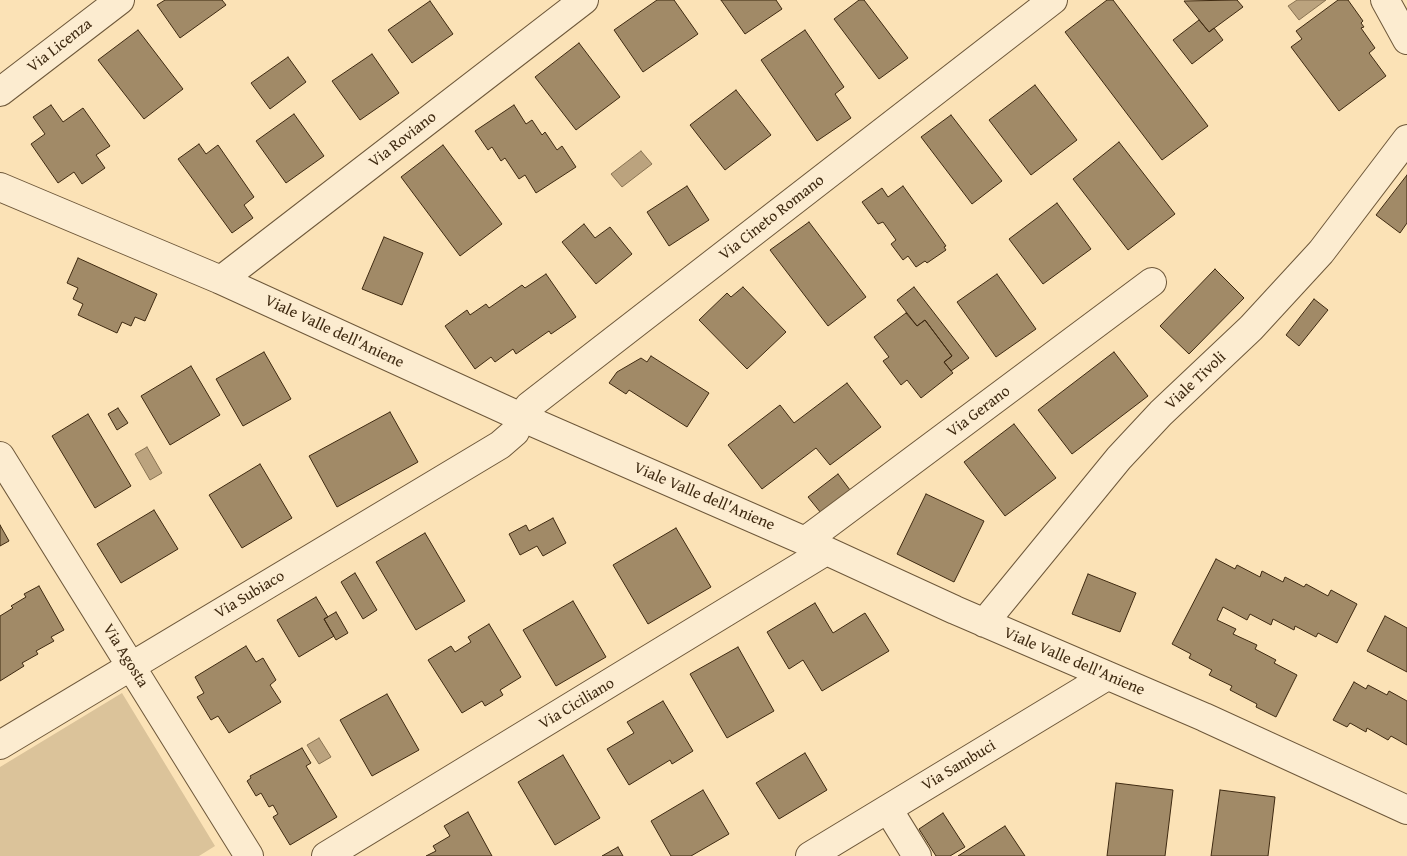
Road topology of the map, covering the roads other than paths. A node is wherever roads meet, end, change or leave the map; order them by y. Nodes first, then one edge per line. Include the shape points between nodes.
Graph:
1 (120, 0) edge
2 (584, 0) edge
3 (1053, 0) edge
4 (1385, 0) edge
5 (1407, 40) edge
6 (0, 92) edge
7 (1407, 139) edge
8 (0, 187) edge
9 (221, 280) junction
10 (1152, 282) dead end
11 (521, 417) junction
12 (500, 445) joint
13 (0, 456) edge
14 (816, 546) junction
15 (984, 623) junction
16 (131, 666) junction
17 (1107, 676) junction
18 (0, 745) edge
19 (888, 810) junction
20 (1407, 810) edge
21 (249, 856) edge
22 (326, 856) edge
23 (810, 856) edge
24 (917, 856) edge

1 - 6 street, Via Licenza
2 - 9 street, Via Roviano
3 - 11 street, Via Cineto Romano via 529,406
4 - 5 street
7 - 15 street, Viale Tivoli via 1321,252 1251,328 1161,413 1119,458
8 - 9 street, Viale Valle dell'Aniene
9 - 11 street, Viale Valle dell'Aniene
10 - 14 street, Via Gerano
11 - 12 street, Via Cineto Romano via 515,432
11 - 14 street, Viale Valle dell'Aniene
12 - 16 street, Via Subiaco
13 - 16 street, Via Agosta
14 - 15 street, Viale Valle dell'Aniene
14 - 22 street, Via Ciciliano
15 - 17 street, Viale Valle dell'Aniene
16 - 18 street, Via Subiaco
16 - 21 street, Via Agosta
17 - 19 street, Via Sambuci
17 - 20 street, Viale Valle dell'Aniene
19 - 23 street, Via Sambuci
19 - 24 street

